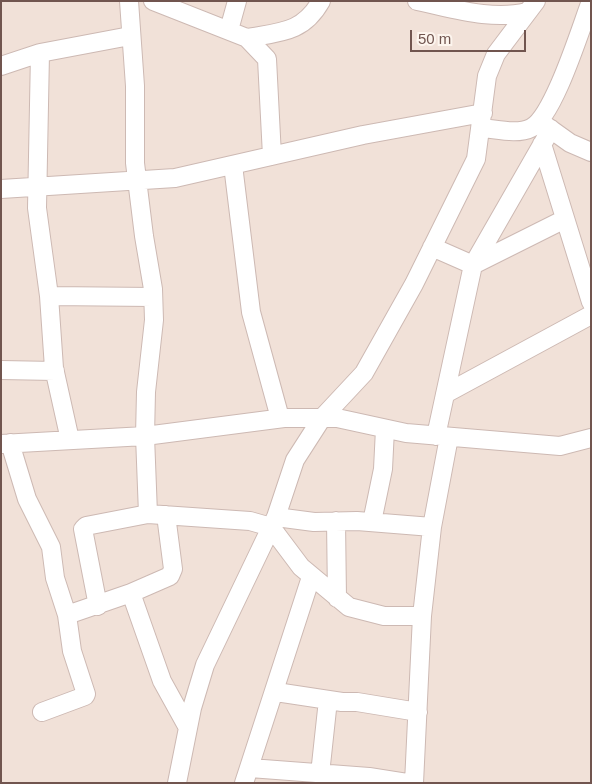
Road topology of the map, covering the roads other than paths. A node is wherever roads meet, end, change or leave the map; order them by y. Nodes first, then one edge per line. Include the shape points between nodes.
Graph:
1 (129, 1) edge
2 (153, 1) edge
3 (236, 1) edge
4 (321, 1) edge
5 (417, 1) edge
6 (591, 1) edge
7 (450, 4) edge
8 (484, 7) edge
9 (532, 7) edge
10 (229, 30) junction
11 (130, 36) junction
12 (247, 38) junction
13 (40, 53) junction
14 (1, 66) edge
15 (482, 120) junction
16 (544, 132) junction
17 (591, 152) edge
18 (272, 156) junction
19 (233, 166) junction
20 (137, 182) junction
21 (37, 187) junction
22 (1, 189) edge
23 (565, 219) junction
24 (432, 248) junction
25 (473, 265) junction
26 (49, 296) junction
27 (153, 296) junction
28 (591, 302) edge
29 (591, 315) edge
30 (1, 370) edge
31 (54, 371) junction
32 (445, 394) junction
33 (280, 418) junction
34 (322, 418) junction
35 (385, 429) junction
36 (145, 436) junction
37 (443, 437) junction
38 (591, 438) edge
39 (70, 440) junction
40 (6, 443) edge
41 (148, 514) junction
42 (166, 515) junction
43 (336, 521) junction
44 (273, 522) junction
45 (372, 522) junction
46 (432, 526) junction
47 (311, 578) junction
48 (131, 593) junction
49 (337, 598) junction
50 (98, 606) junction
51 (67, 615) junction
52 (422, 616) junction
53 (276, 692) junction
54 (328, 700) junction
55 (42, 712) dead end
56 (418, 712) junction
57 (188, 728) junction
58 (320, 774) junction
59 (247, 776) edge
60 (177, 783) edge
61 (407, 783) edge
62 (414, 783) edge

1 - 11 street
2 - 10 street
3 - 10 street
4 - 12 street via 314,14 299,26
5 - 7 street
6 - 16 street
7 - 8 street
8 - 9 street via 511,16
9 - 15 street via 496,54 487,76
10 - 12 street
11 - 13 street
11 - 20 street via 135,86
12 - 18 street via 267,59 269,66
13 - 14 street
13 - 21 street
15 - 16 street via 520,131 531,128
15 - 18 street via 363,135
15 - 24 street via 476,158
16 - 17 street
16 - 23 street
16 - 25 street
18 - 19 street
19 - 20 street
19 - 33 street via 251,312
20 - 21 street
20 - 27 street
21 - 22 street
21 - 26 street
23 - 25 street
23 - 28 street
24 - 25 street
24 - 34 street via 364,373
25 - 32 street
26 - 27 street
26 - 31 street
27 - 36 street
29 - 32 street
30 - 31 street
31 - 39 street
32 - 37 street
33 - 34 street
33 - 36 street
34 - 35 street
34 - 44 street via 295,460
35 - 37 street
35 - 45 street via 383,470
36 - 39 street
36 - 41 street
37 - 38 street via 560,446
37 - 46 street
39 - 40 street
40 - 51 street via 27,498 51,546
41 - 42 street
41 - 50 street via 83,529
42 - 44 street
42 - 48 street via 172,573
43 - 44 street
43 - 45 street
43 - 49 street
44 - 47 street
44 - 57 street via 205,665
45 - 46 street
46 - 52 street
47 - 49 street
47 - 53 street
48 - 50 street
48 - 57 street via 162,681
49 - 52 street via 349,607 384,616
50 - 51 street
51 - 55 street via 72,651 86,694
52 - 56 street
53 - 54 street
53 - 59 street
54 - 56 street
54 - 58 street
56 - 62 street
57 - 60 street
58 - 59 street
58 - 61 street

